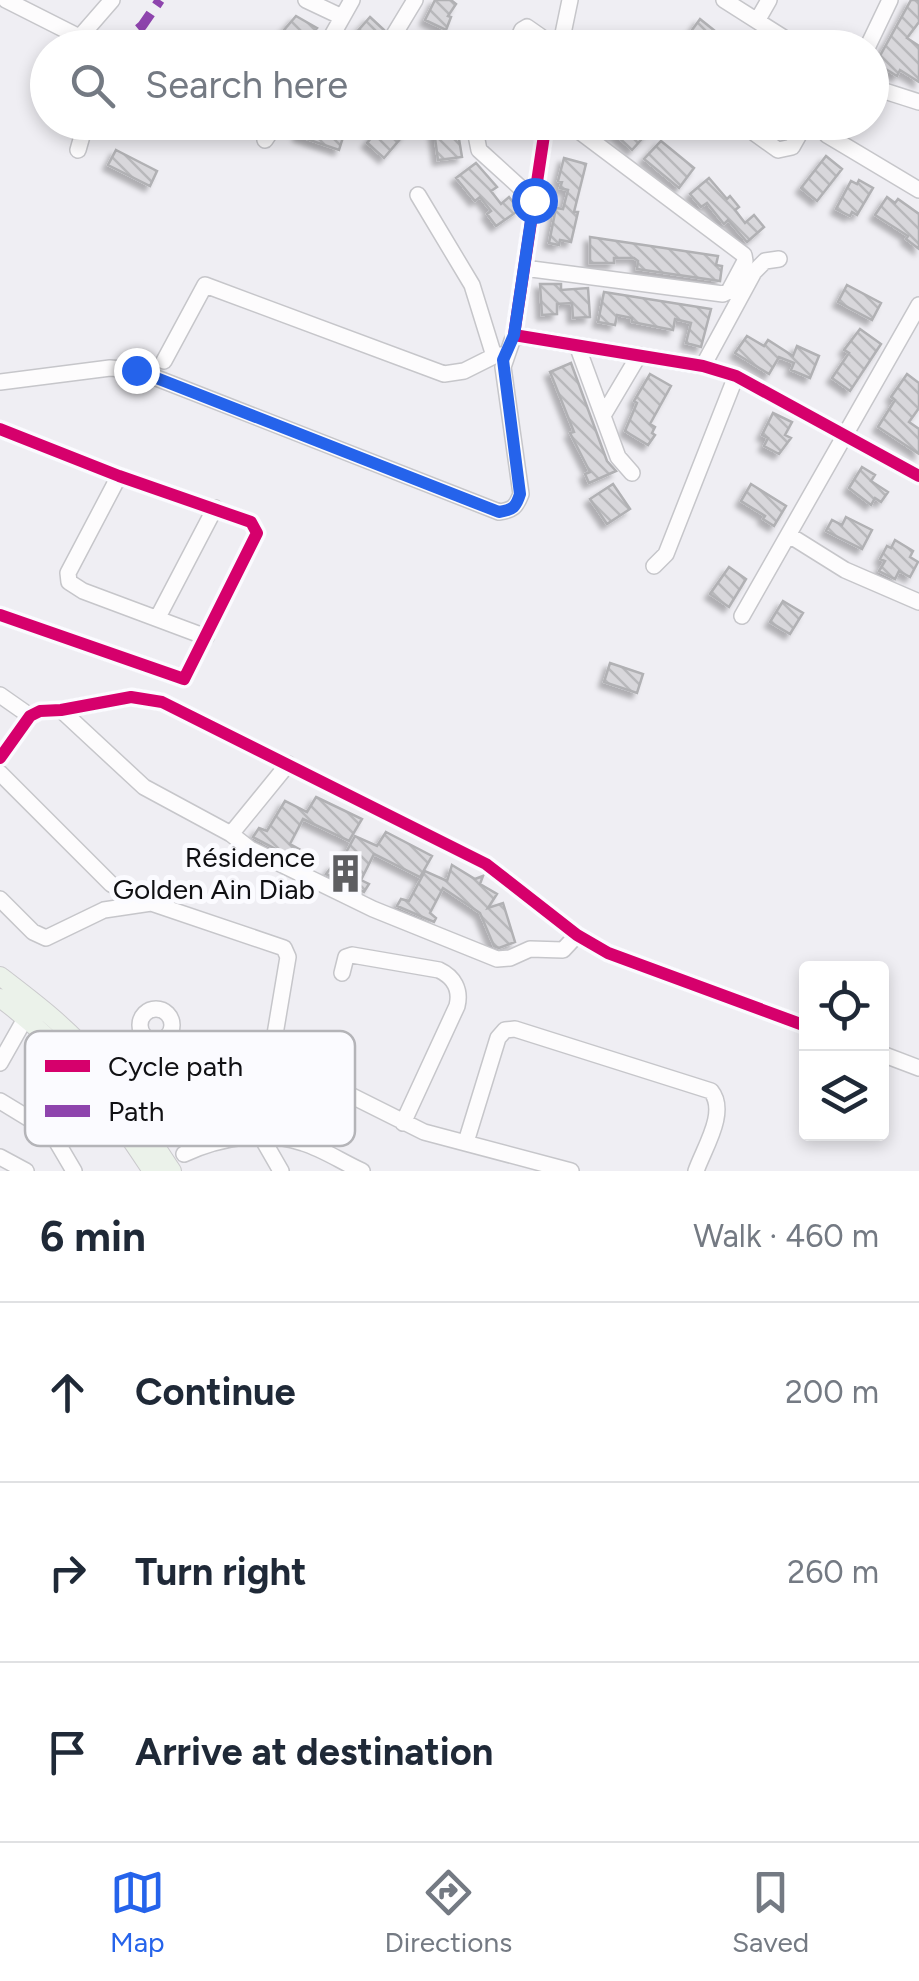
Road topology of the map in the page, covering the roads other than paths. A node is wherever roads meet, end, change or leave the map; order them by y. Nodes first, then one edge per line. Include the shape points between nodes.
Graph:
1 (6, 0) edge
2 (112, 0) edge
3 (306, 0) edge
4 (352, 0) edge
5 (415, 0) edge
6 (570, 0) edge
7 (724, 0) edge
8 (769, 0) edge
9 (890, 0) edge
10 (342, 18) junction
11 (757, 21) junction
12 (63, 30) edge
13 (85, 30) edge
14 (335, 30) edge
15 (397, 30) edge
16 (563, 30) edge
17 (771, 30) edge
18 (876, 30) edge
19 (889, 92) edge
20 (919, 102) edge
21 (81, 140) edge
22 (475, 140) edge
23 (543, 140) edge
24 (592, 140) edge
25 (764, 140) edge
26 (798, 140) edge
27 (836, 140) edge
28 (78, 150) dead end
29 (919, 190) edge
30 (418, 195) dead end
31 (534, 200) junction
32 (779, 259) dead end
33 (524, 268) junction
34 (919, 305) edge
35 (514, 335) junction
36 (578, 348) junction
37 (500, 355) junction
38 (639, 355) junction
39 (164, 361) dead end
40 (703, 366) junction
41 (736, 376) junction
42 (0, 382) edge
43 (604, 414) junction
44 (2, 434) edge
45 (844, 435) junction
46 (632, 473) dead end
47 (119, 476) junction
48 (919, 476) edge
49 (215, 508) junction
50 (790, 535) junction
51 (654, 566) dead end
52 (919, 602) edge
53 (0, 614) edge
54 (742, 616) dead end
55 (158, 617) junction
56 (206, 637) junction
57 (0, 695) edge
58 (61, 710) junction
59 (30, 716) junction
60 (0, 758) edge
61 (288, 764) junction
62 (0, 773) edge
63 (230, 834) junction
64 (111, 884) junction
65 (0, 899) edge
66 (150, 903) junction
67 (104, 910) junction
68 (576, 934) junction
69 (342, 973) dead end
70 (0, 976) edge
71 (0, 998) edge
72 (26, 1017) junction
73 (799, 1023) edge
74 (42, 1031) edge
75 (67, 1031) edge
76 (275, 1031) edge
77 (889, 1057) edge
78 (0, 1063) edge
79 (919, 1068) edge
80 (355, 1098) edge
81 (0, 1102) edge
82 (25, 1116) edge
83 (403, 1123) junction
84 (466, 1142) junction
85 (60, 1146) edge
86 (135, 1146) edge
87 (156, 1146) edge
88 (206, 1146) edge
89 (266, 1146) edge
90 (309, 1146) edge
91 (184, 1154) dead end
92 (0, 1157) edge
93 (26, 1171) edge
94 (74, 1171) edge
95 (152, 1171) edge
96 (172, 1171) edge
97 (280, 1171) edge
98 (362, 1171) edge
99 (571, 1171) edge
100 (696, 1171) edge

1 - 12 street
2 - 13 street
3 - 10 street
4 - 10 street
5 - 15 street
6 - 16 street
7 - 11 street
8 - 11 street
9 - 18 street
10 - 14 street
11 - 17 street
19 - 20 street
21 - 28 street
22 - 31 street
23 - 31 street
24 - 33 street via 746,262 723,294
25 - 26 street via 778,150
27 - 29 street
30 - 37 street via 472,285
31 - 33 street
32 - 40 street via 754,272
33 - 35 street
34 - 45 street
35 - 36 street
35 - 37 street
36 - 38 street
36 - 43 street
37 - 39 street via 444,374 205,285
37 - 42 street via 520,494 516,506 499,512 136,370
38 - 40 street
38 - 43 street
40 - 41 street
41 - 45 street
41 - 51 street via 666,554
43 - 46 street via 621,464
44 - 47 street
45 - 48 street
45 - 50 street
47 - 49 street
47 - 55 street via 68,573 70,582
49 - 55 street
49 - 56 street via 252,522 257,534
50 - 52 street via 845,570
50 - 54 street
53 - 56 street via 180,680
55 - 56 street
57 - 59 street
58 - 59 street
58 - 61 street via 147,698
58 - 63 street via 144,788
59 - 60 street
61 - 63 street
61 - 68 street via 486,864
62 - 64 street
63 - 68 street via 373,908 488,957 563,950
64 - 66 street
64 - 67 street
65 - 67 street via 46,938
66 - 67 street
66 - 76 street via 288,952
68 - 73 street via 624,959
69 - 83 street via 352,955 440,970 457,989 457,1006
70 - 75 main road
71 - 72 main road
72 - 74 main road
72 - 78 street
77 - 79 street
80 - 83 street
81 - 82 street
83 - 84 street
84 - 99 street
84 - 100 street via 498,1038 515,1030 710,1091 718,1111
85 - 94 street
86 - 95 main road
87 - 96 main road
88 - 91 street
89 - 97 street
90 - 98 street
92 - 93 street

